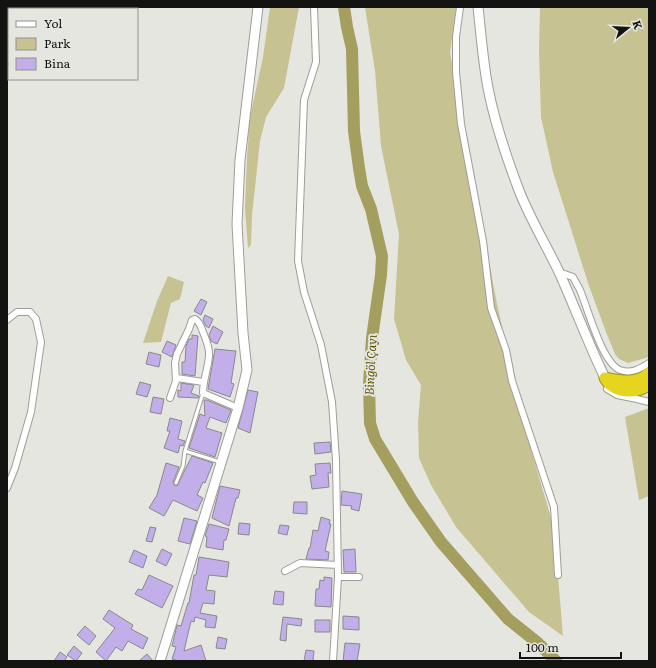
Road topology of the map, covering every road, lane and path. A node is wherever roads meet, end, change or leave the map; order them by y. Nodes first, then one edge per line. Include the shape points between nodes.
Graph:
1 (258, 7) edge
2 (314, 7) edge
3 (460, 7) edge
4 (478, 7) edge
5 (559, 272) junction
6 (7, 320) edge
7 (649, 363) edge
8 (649, 373) edge
9 (177, 378) junction
10 (605, 378) junction
11 (203, 382) junction
12 (649, 384) edge
13 (202, 393) junction
14 (170, 398) dead end
15 (649, 402) edge
16 (238, 408) junction
17 (185, 451) junction
18 (221, 462) junction
19 (176, 483) dead end
20 (7, 488) edge
21 (338, 565) junction
22 (285, 571) dead end
23 (558, 575) dead end
24 (338, 577) junction
25 (359, 577) dead end
26 (160, 661) edge
27 (333, 661) edge

1 - 16 main road via 240,160 236,224 247,370
2 - 21 street via 316,62 304,100 298,261 304,292 321,345 332,402
3 - 23 street via 456,38 456,72 460,116 483,240 490,308 506,350 512,381 554,507
4 - 5 main road via 485,69 498,126 520,193
5 - 7 street via 573,277 605,354 614,366 626,372
5 - 10 main road
6 - 20 street via 17,312 30,312 36,319 42,342 31,412 16,468
8 - 10 highway via 634,381
9 - 11 street
9 - 11 street via 177,354 195,319 207,341 209,352
9 - 14 street
10 - 12 highway via 608,385 622,390 631,391
10 - 15 street via 606,387 617,396
11 - 13 street
13 - 16 street
13 - 17 lane
16 - 18 main road
17 - 18 lane
17 - 19 lane via 183,466
18 - 26 main road
21 - 22 street via 300,564
21 - 24 street
24 - 25 street
24 - 27 street

